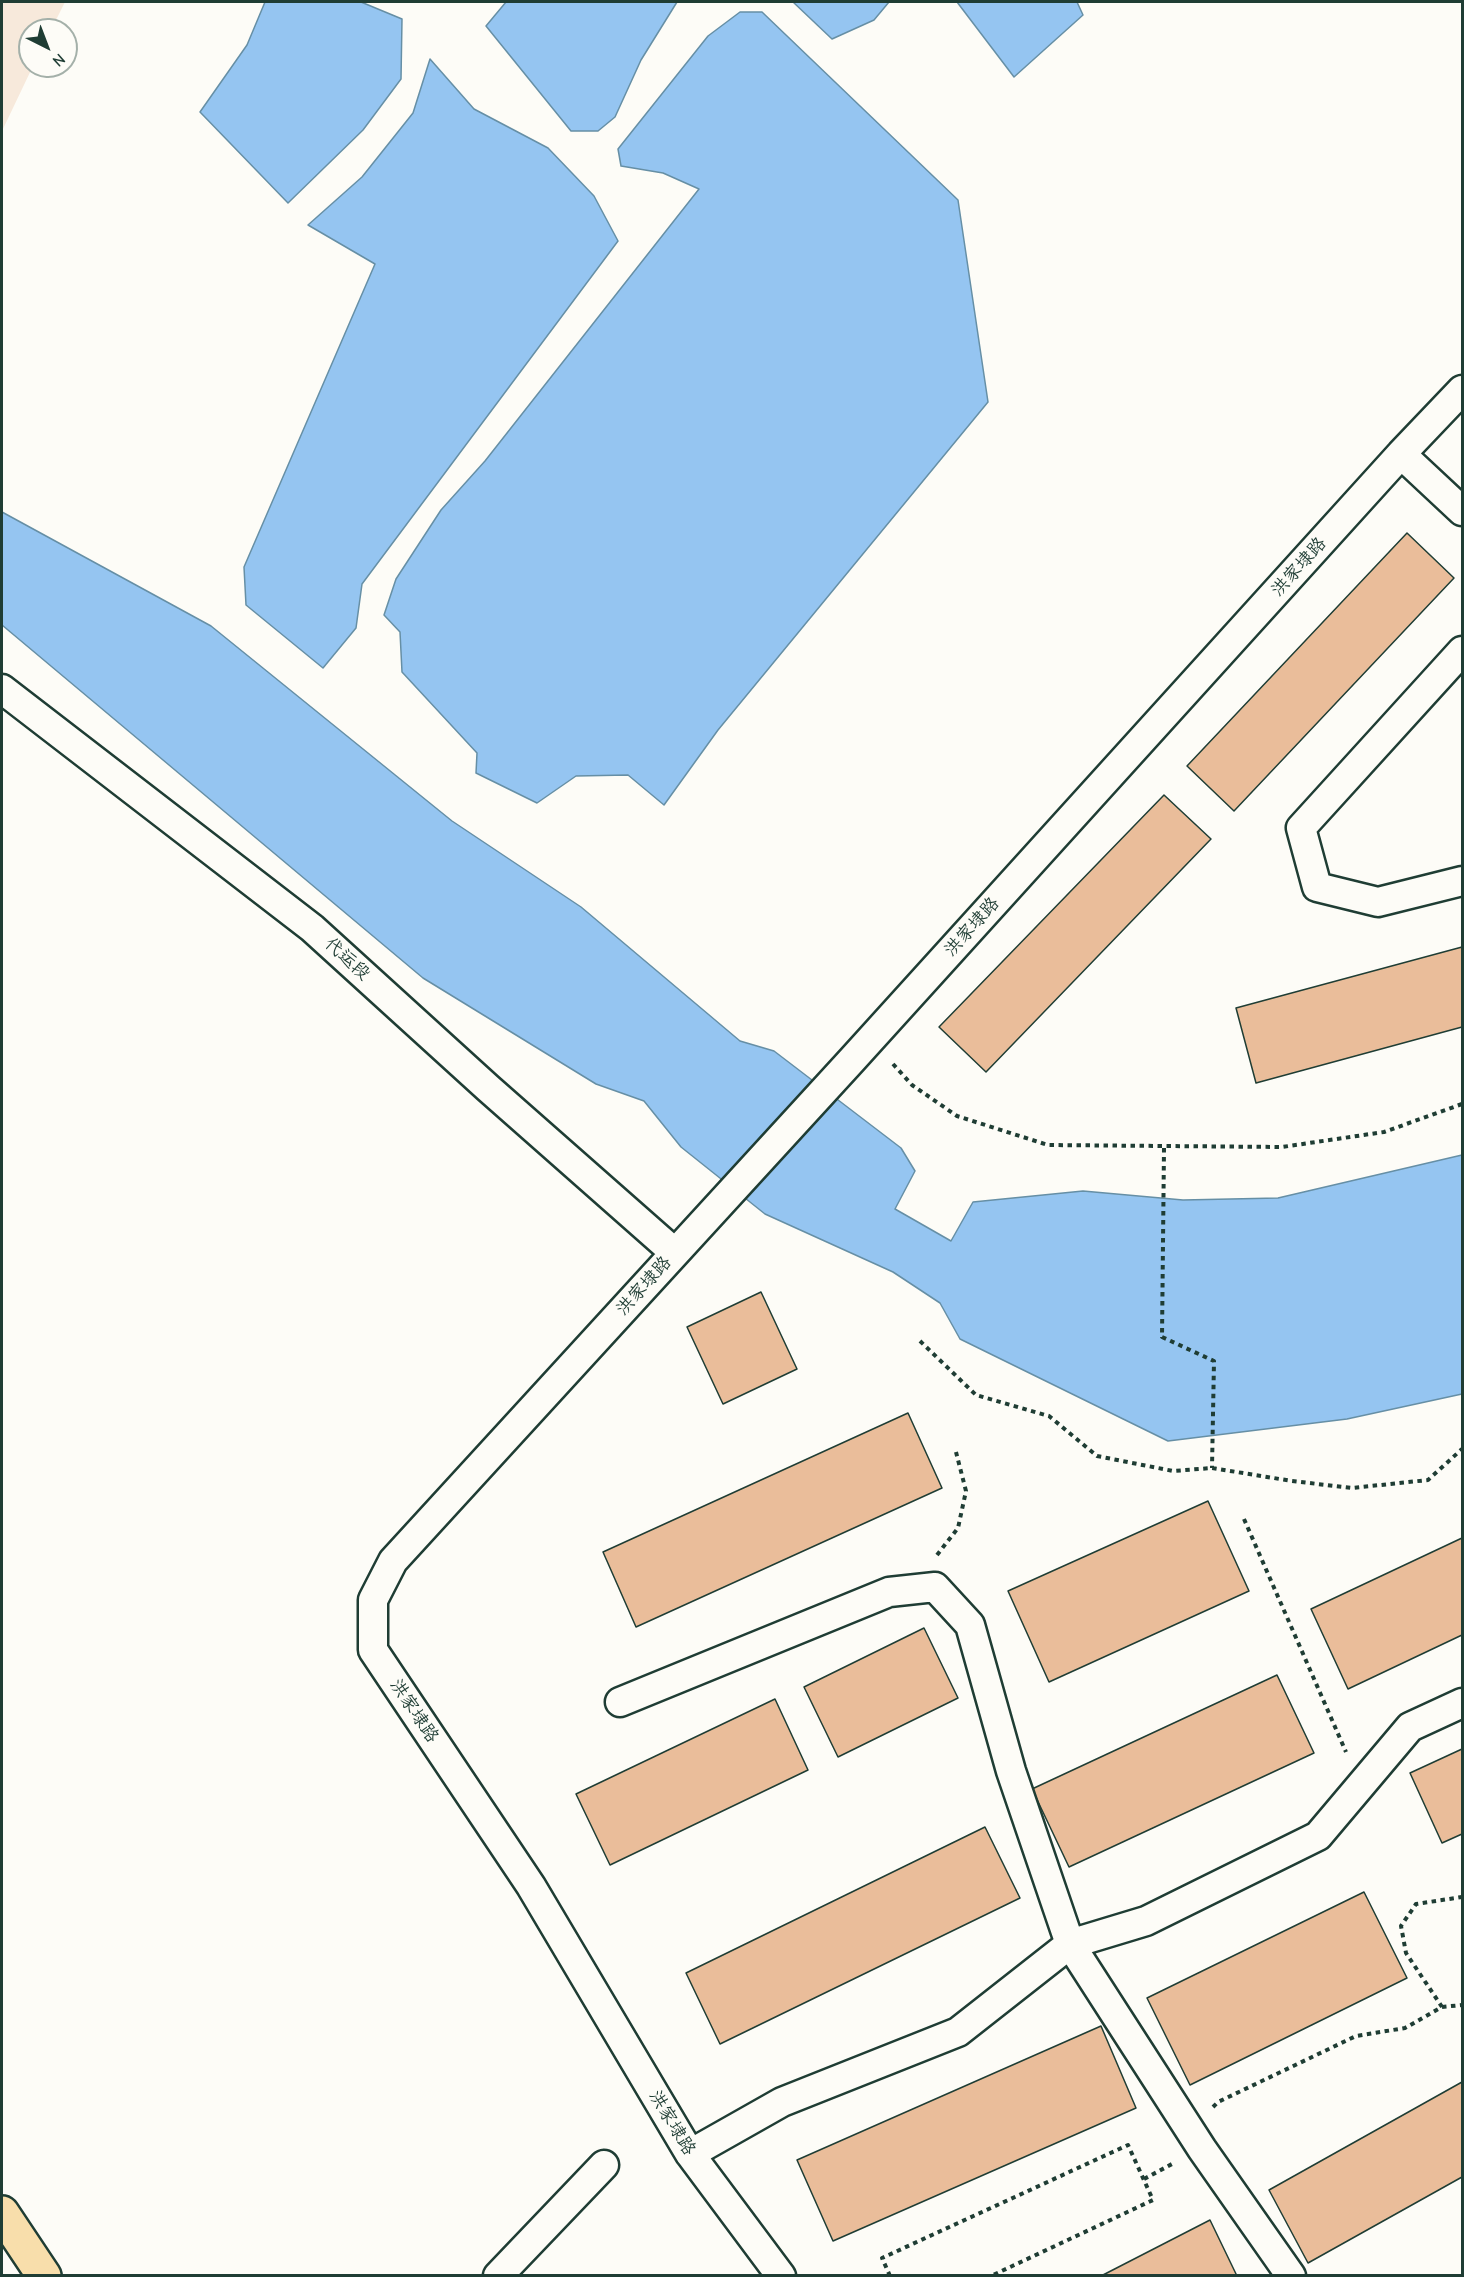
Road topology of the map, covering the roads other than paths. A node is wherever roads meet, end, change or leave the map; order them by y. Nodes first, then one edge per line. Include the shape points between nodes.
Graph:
1 (1462, 390) edge
2 (1401, 454) junction
3 (1462, 511) edge
4 (1462, 651) edge
5 (2, 689) edge
6 (1462, 881) edge
7 (674, 1252) junction
8 (620, 1702) dead end
9 (1462, 1702) edge
10 (1070, 1944) junction
11 (690, 2154) junction
12 (604, 2166) dead end
13 (2, 2212) edge
14 (44, 2276) edge
15 (498, 2276) edge
16 (781, 2276) edge
17 (1291, 2276) edge

1 - 2 street, 洪家埭路
2 - 3 street
2 - 7 street, 洪家埭路
4 - 6 street via 1301,828 1317,888 1378,902
5 - 7 street, 代运段 via 312,928
7 - 11 street, 洪家埭路 via 393,1561 373,1600 373,1650 531,1886
8 - 10 street via 889,1592 935,1587 970,1625 1011,1771
9 - 10 street via 1410,1727 1318,1836 1146,1921
10 - 11 street via 958,2032 782,2102
10 - 17 street
11 - 16 street, 洪家埭路
12 - 15 street
13 - 14 highway

